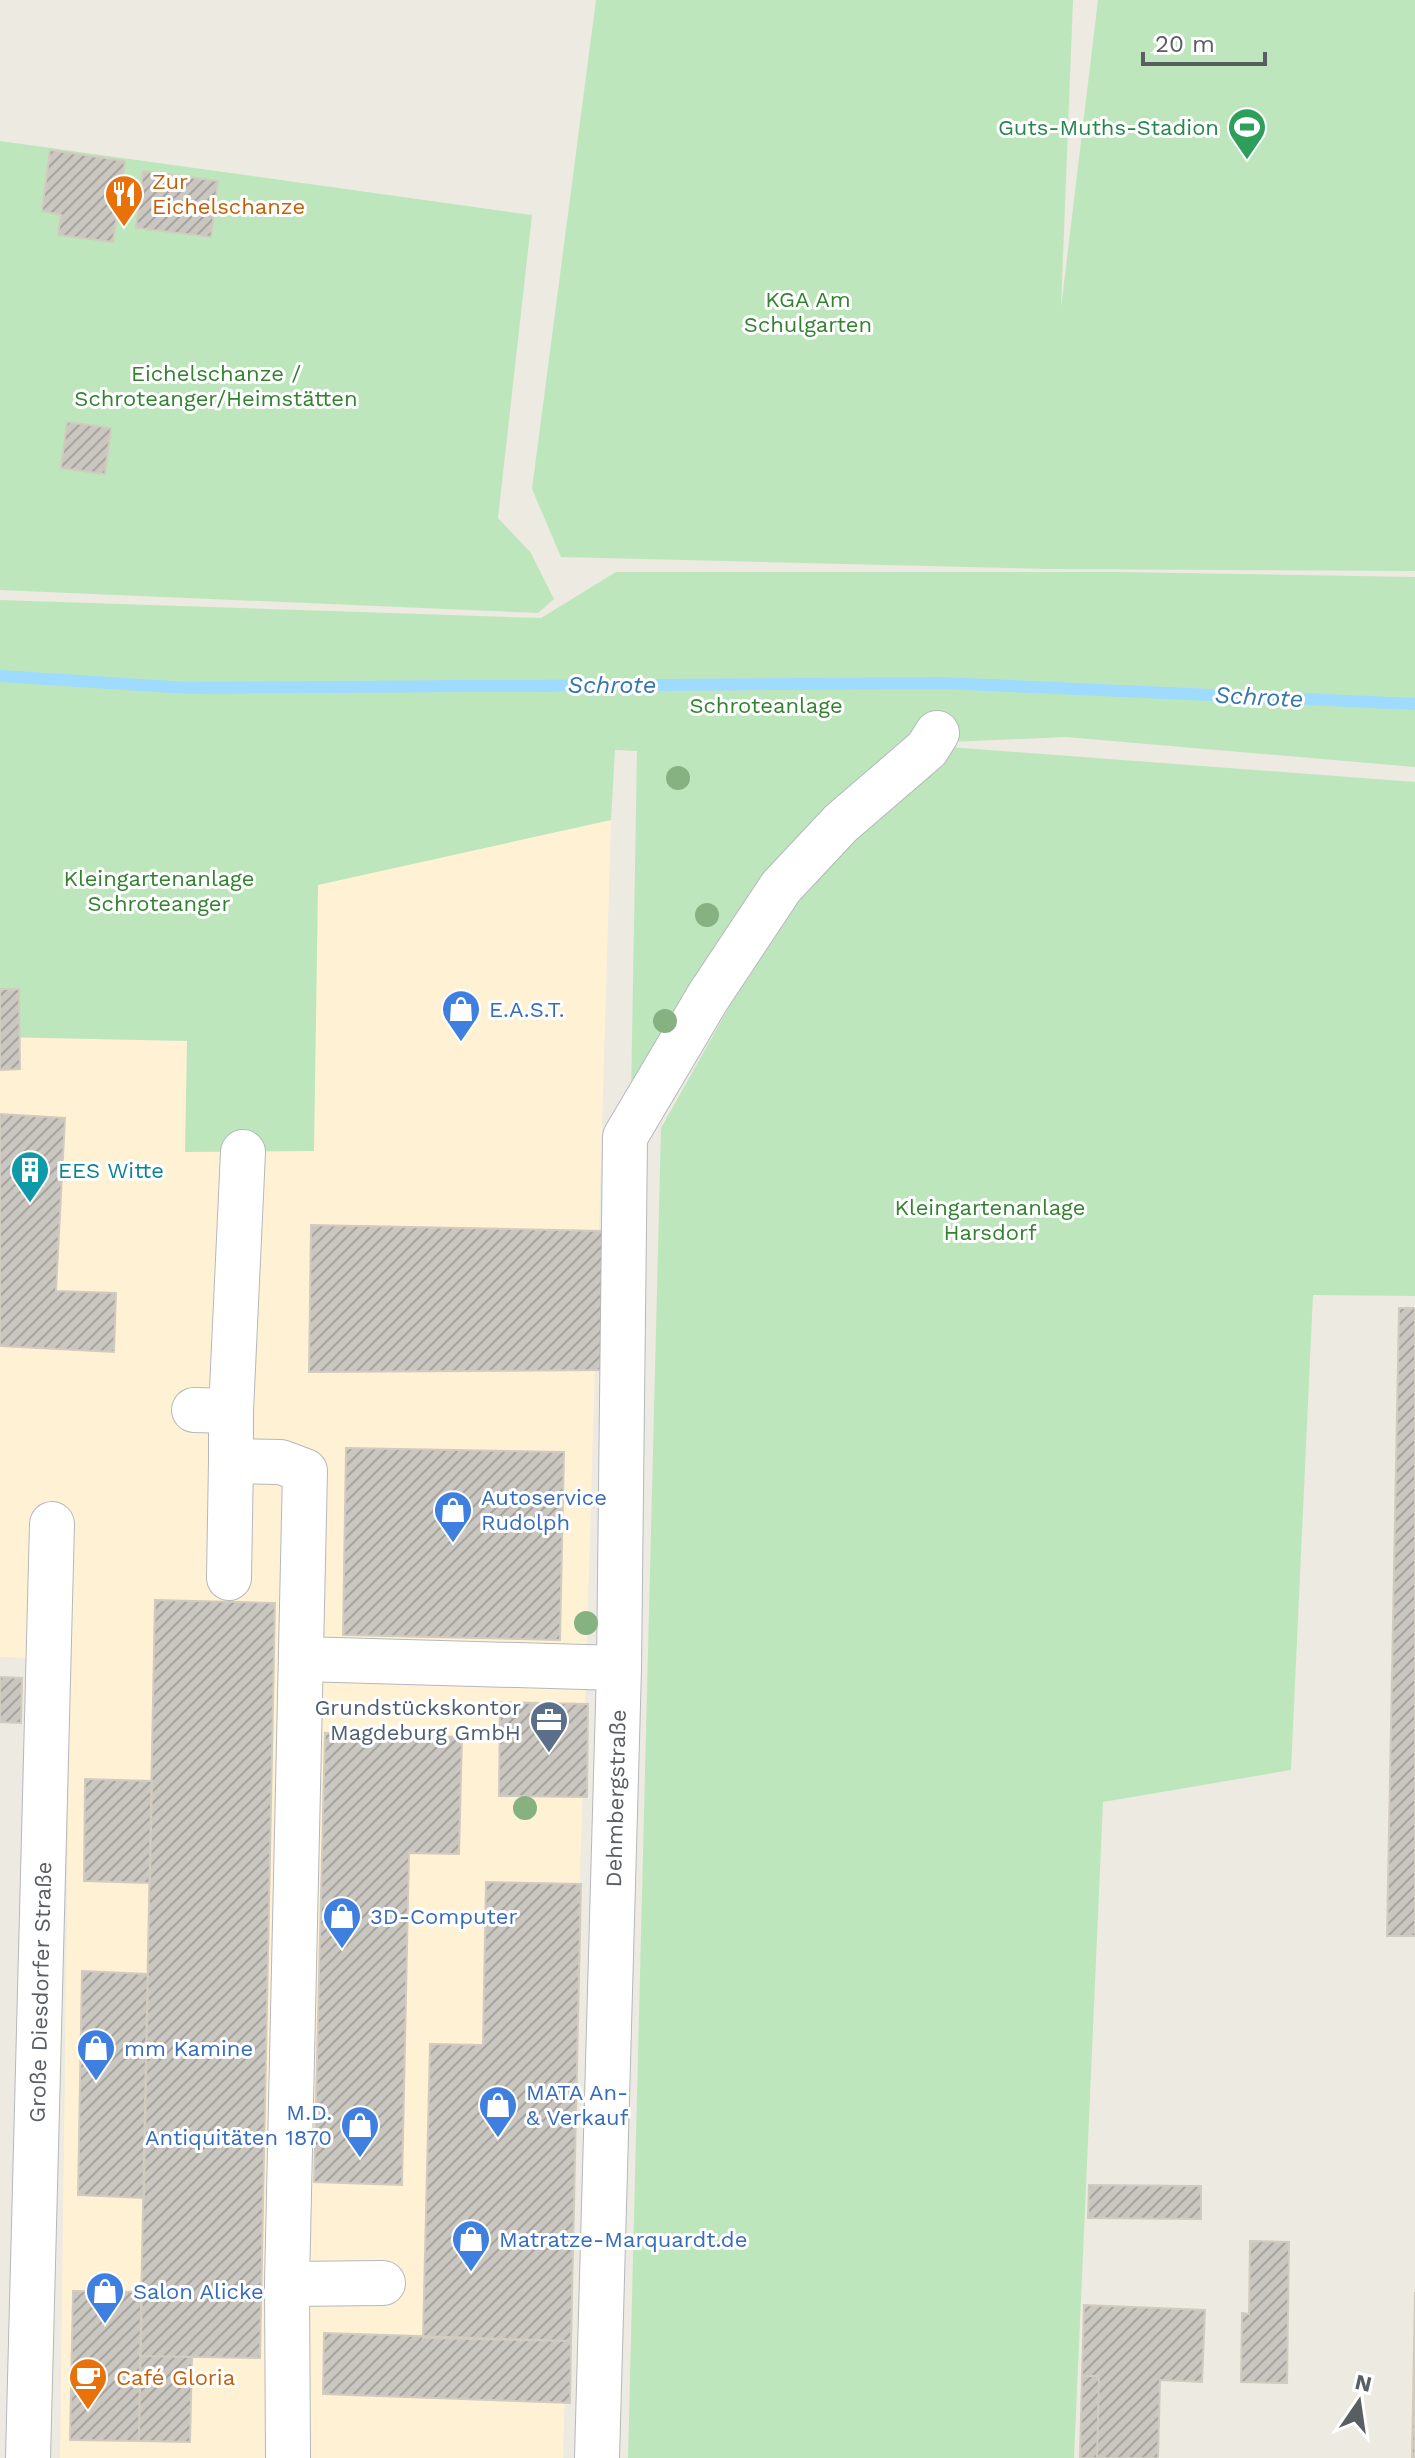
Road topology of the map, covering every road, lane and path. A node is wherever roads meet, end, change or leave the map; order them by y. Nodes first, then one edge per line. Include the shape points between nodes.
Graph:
1 (937, 733) dead end
2 (243, 1152) dead end
3 (231, 1461) junction
4 (52, 1524) dead end
5 (229, 1578) dead end
6 (302, 1659) junction
7 (619, 1668) junction
8 (383, 2283) dead end
9 (287, 2284) junction
10 (28, 2458) edge
11 (288, 2458) edge
12 (597, 2458) edge

1 - 7 street, Dehmbergstraße via 927,749 841,823 781,887 625,1137
2 - 3 street via 212,1411
3 - 5 street
3 - 6 street via 281,1462 305,1471
4 - 10 street, Große Diesdorfer Straße
6 - 7 street
6 - 9 street
7 - 12 street, Dehmbergstraße
8 - 9 street
9 - 11 street

